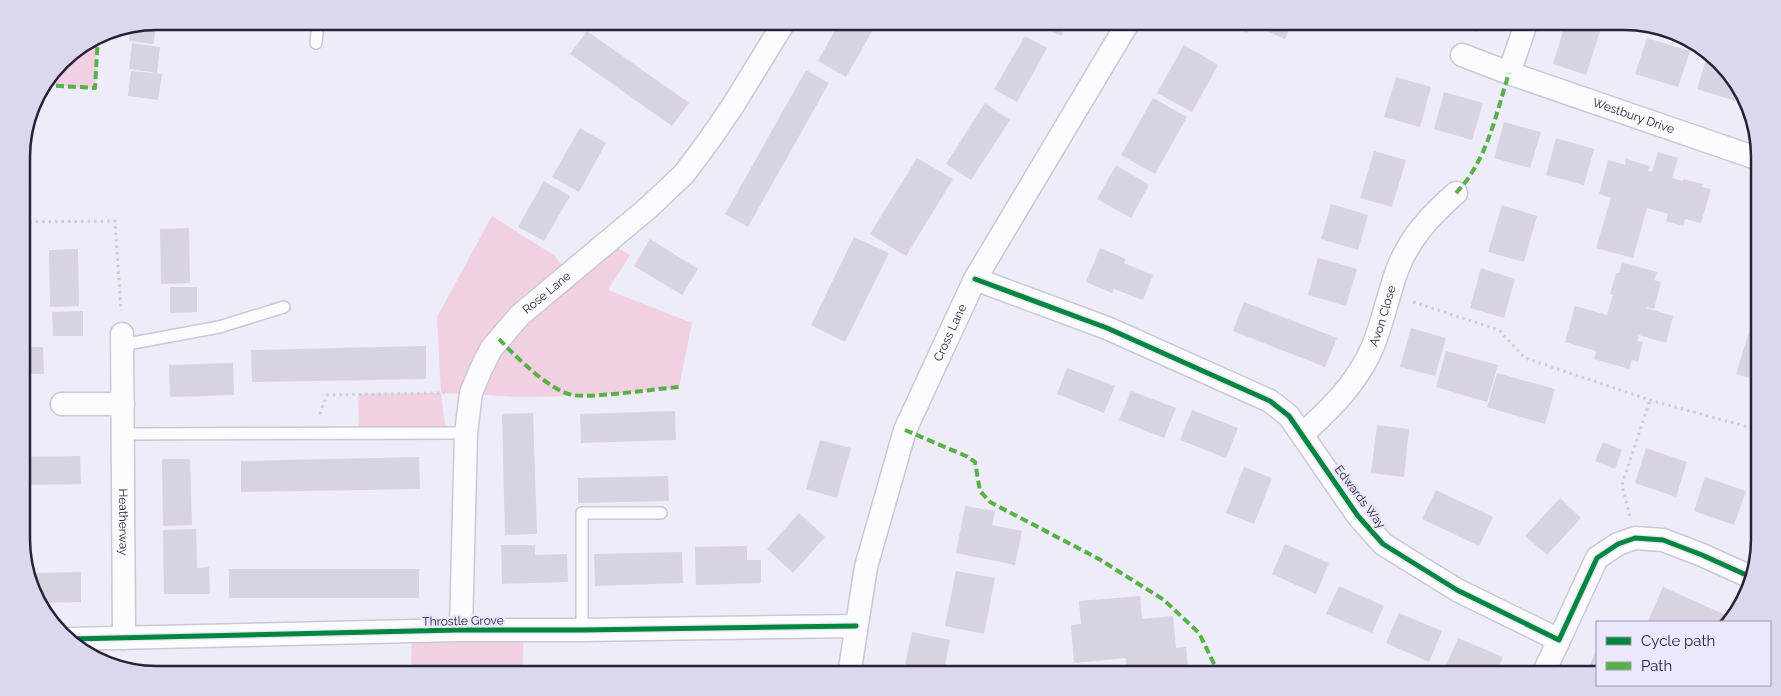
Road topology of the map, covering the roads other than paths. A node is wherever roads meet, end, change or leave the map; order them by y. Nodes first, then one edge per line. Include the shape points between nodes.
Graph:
1 (317, 30) edge
2 (779, 30) edge
3 (1124, 30) edge
4 (1524, 30) edge
5 (316, 43) dead end
6 (1462, 56) dead end
7 (1509, 73) junction
8 (1751, 156) edge
9 (1456, 193) dead end
10 (975, 279) junction
11 (284, 307) dead end
12 (122, 340) joint
13 (62, 404) dead end
14 (122, 404) junction
15 (466, 432) junction
16 (122, 434) junction
17 (1303, 434) junction
18 (662, 513) dead end
19 (1746, 575) edge
20 (856, 626) junction
21 (461, 630) junction
22 (582, 630) junction
23 (78, 638) edge
24 (124, 638) junction
25 (1559, 640) junction
26 (850, 666) edge
27 (1547, 666) edge

1 - 5 lane
2 - 15 street, Rose Lane via 732,107 684,174 520,315 491,349 471,393
3 - 10 street, Cross Lane
4 - 7 street
6 - 7 street, Westbury Drive
7 - 8 street, Westbury Drive
9 - 17 street, Avon Close via 1431,214 1412,240 1398,267 1360,372 1330,409
10 - 17 street, Edwards Way via 1108,328 1270,400
10 - 20 street, Cross Lane via 905,430 866,567
11 - 12 lane via 219,327
12 - 14 street, Heatherway
13 - 14 street
14 - 16 street, Heatherway
15 - 16 lane
15 - 21 street, Rose Lane
16 - 24 street, Heatherway
17 - 25 street, Edwards Way via 1358,516 1383,544 1457,590
18 - 22 lane via 582,513
19 - 25 street via 1663,540 1635,538 1618,544 1597,558
20 - 22 street, Throstle Grove
20 - 26 street, Cross Lane
21 - 22 street, Throstle Grove
21 - 24 street, Throstle Grove
23 - 24 street, Throstle Grove
25 - 27 street

